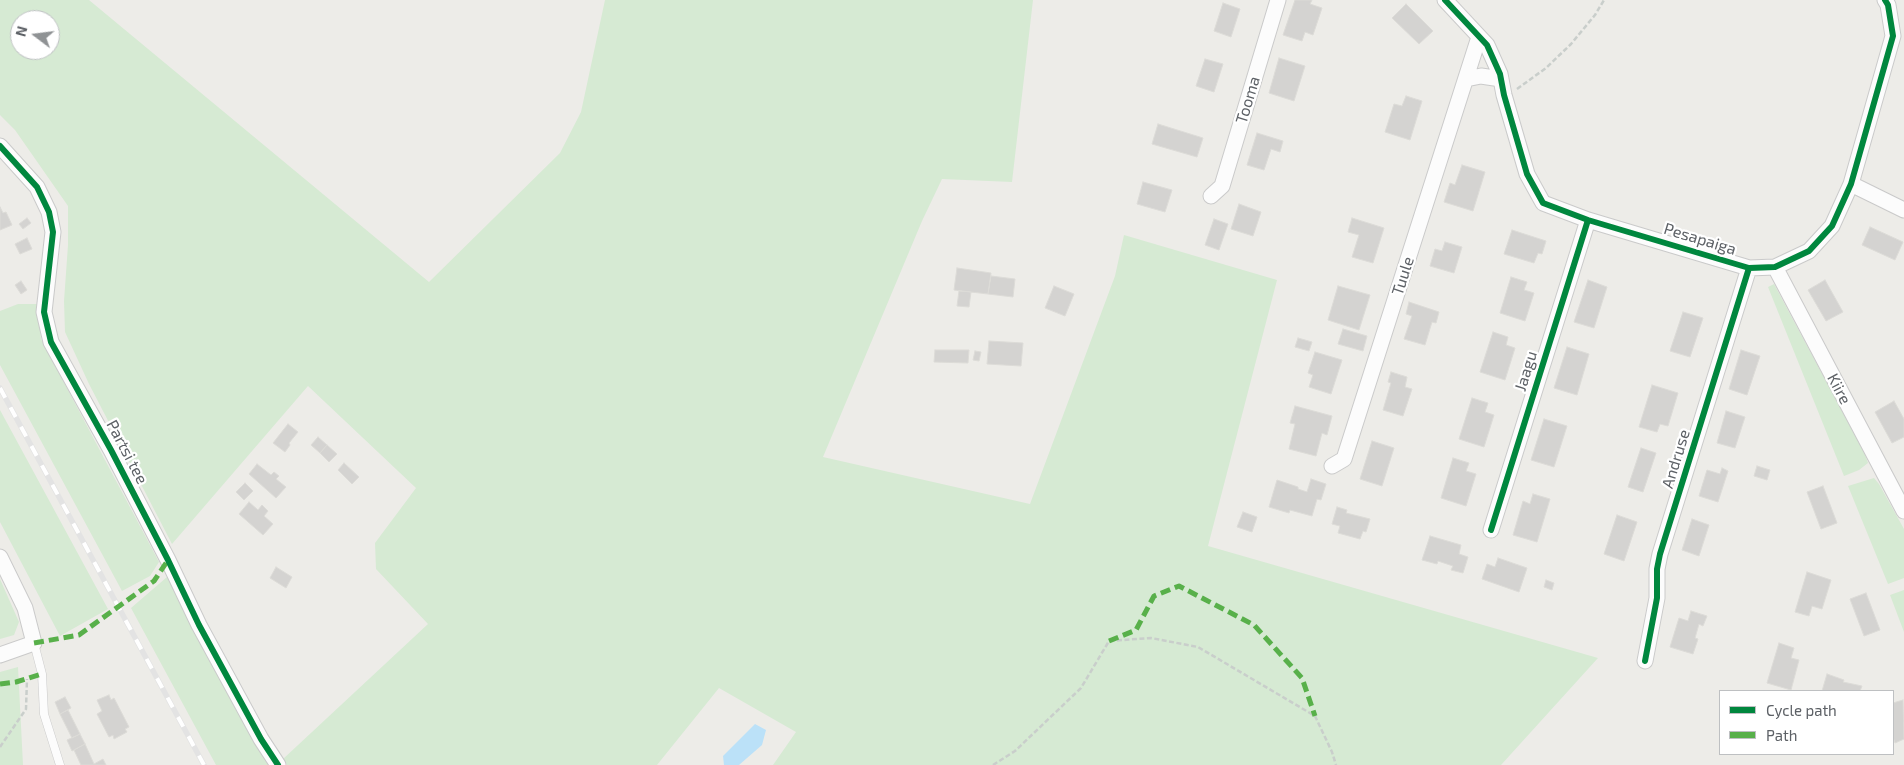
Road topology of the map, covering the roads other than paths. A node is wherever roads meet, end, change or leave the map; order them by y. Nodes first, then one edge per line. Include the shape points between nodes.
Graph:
1 (1278, 0) edge
2 (1445, 0) edge
3 (1885, 0) edge
4 (1479, 37) junction
5 (1466, 79) junction
6 (1501, 79) junction
7 (0, 146) edge
8 (1851, 184) junction
9 (1211, 196) dead end
10 (1904, 210) edge
11 (1588, 220) junction
12 (1775, 267) junction
13 (1749, 268) junction
14 (1332, 466) dead end
15 (1904, 511) edge
16 (1491, 530) dead end
17 (0, 557) edge
18 (34, 643) junction
19 (0, 654) edge
20 (1645, 661) dead end
21 (60, 765) edge
22 (278, 765) edge

1 - 9 street, Tooma via 1222,186
2 - 4 street, Pesapaiga
3 - 8 street, Pesapaiga via 1893,36
4 - 5 street, Tuule
4 - 6 street, Pesapaiga via 1487,45
5 - 6 street via 1481,76
5 - 14 street, Tuule via 1344,459
6 - 11 street, Pesapaiga via 1527,174 1543,203
7 - 22 street, Partsi tee via 37,187 49,212 53,232 44,312 51,342 111,450 208,642
8 - 10 street
8 - 12 street, Pesapaiga via 1832,226 1809,251
11 - 13 street, Pesapaiga
11 - 16 street, Jaagu
12 - 13 street, Pesapaiga
12 - 15 street, Kiire
13 - 20 street, Andruse via 1660,554
17 - 18 street via 24,608
18 - 19 street
18 - 21 lane via 42,674 44,714

